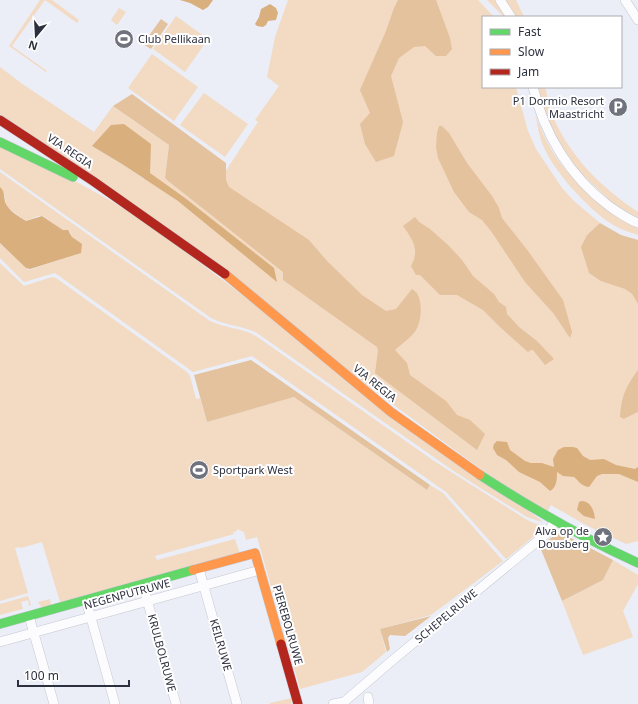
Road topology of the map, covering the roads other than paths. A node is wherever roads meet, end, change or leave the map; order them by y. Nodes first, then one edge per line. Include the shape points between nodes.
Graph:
1 (500, 0) edge
2 (625, 0) edge
3 (510, 16) edge
4 (638, 20) edge
5 (533, 88) edge
6 (0, 120) edge
7 (0, 142) edge
8 (124, 204) junction
9 (638, 223) edge
10 (555, 521) junction
11 (255, 553) joint
12 (638, 564) edge
13 (199, 569) junction
14 (260, 570) junction
15 (143, 585) junction
16 (204, 586) junction
17 (86, 600) junction
18 (148, 601) junction
19 (29, 616) junction
20 (91, 617) junction
21 (0, 624) edge
22 (34, 633) junction
23 (0, 642) edge
24 (345, 703) edge
25 (54, 704) edge
26 (115, 704) edge
27 (176, 704) edge
28 (237, 704) edge
29 (298, 704) edge
30 (333, 704) edge

1 - 3 street
2 - 4 street
5 - 9 street via 540,114 570,168 602,201
6 - 8 main road, VIA REGIA
7 - 8 main road, VIA REGIA
8 - 10 main road, VIA REGIA via 236,283 422,435 486,480
10 - 12 main road, VIA REGIA
10 - 24 street, SCHEPELRUWE via 546,534 394,659
11 - 13 main road, NEGENPUTRUWE
11 - 14 main road, PIEREBOLRUWE
13 - 15 main road, NEGENPUTRUWE
13 - 16 street, KEILRUWE
14 - 16 street, NEGENPUTRUWE
14 - 29 main road, PIEREBOLRUWE
15 - 17 main road, NEGENPUTRUWE
15 - 18 street, KRULBOLRUWE
16 - 18 street, NEGENPUTRUWE
16 - 28 street, KEILRUWE
17 - 19 main road, NEGENPUTRUWE
17 - 20 street
18 - 20 street, NEGENPUTRUWE
18 - 27 street, KRULBOLRUWE
19 - 21 main road, NEGENPUTRUWE
19 - 22 street
20 - 22 street, NEGENPUTRUWE
20 - 26 street
22 - 23 street, NEGENPUTRUWE
22 - 25 street
24 - 30 street, SCHEPELRUWE

